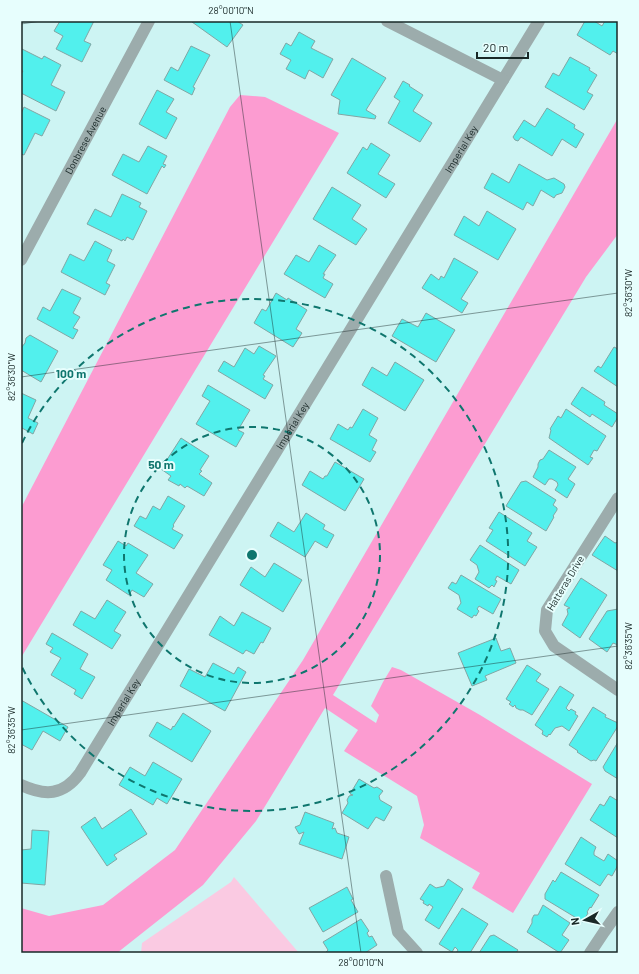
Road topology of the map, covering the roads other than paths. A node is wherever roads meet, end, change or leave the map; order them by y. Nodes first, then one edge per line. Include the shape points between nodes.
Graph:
1 (149, 21) edge
2 (387, 21) edge
3 (539, 21) edge
4 (503, 80) junction
5 (21, 260) edge
6 (618, 498) edge
7 (618, 690) edge
8 (21, 785) edge
9 (386, 876) dead end
10 (618, 912) edge
11 (417, 953) edge
12 (590, 953) edge

1 - 5 street, Donbrese Avenue
2 - 4 street
3 - 4 street, Imperial Key
4 - 8 street, Imperial Key via 80,773 69,786 54,792 37,792
6 - 7 street, Hatteras Drive via 547,610 545,631 554,646
9 - 11 street via 398,932
10 - 12 street

